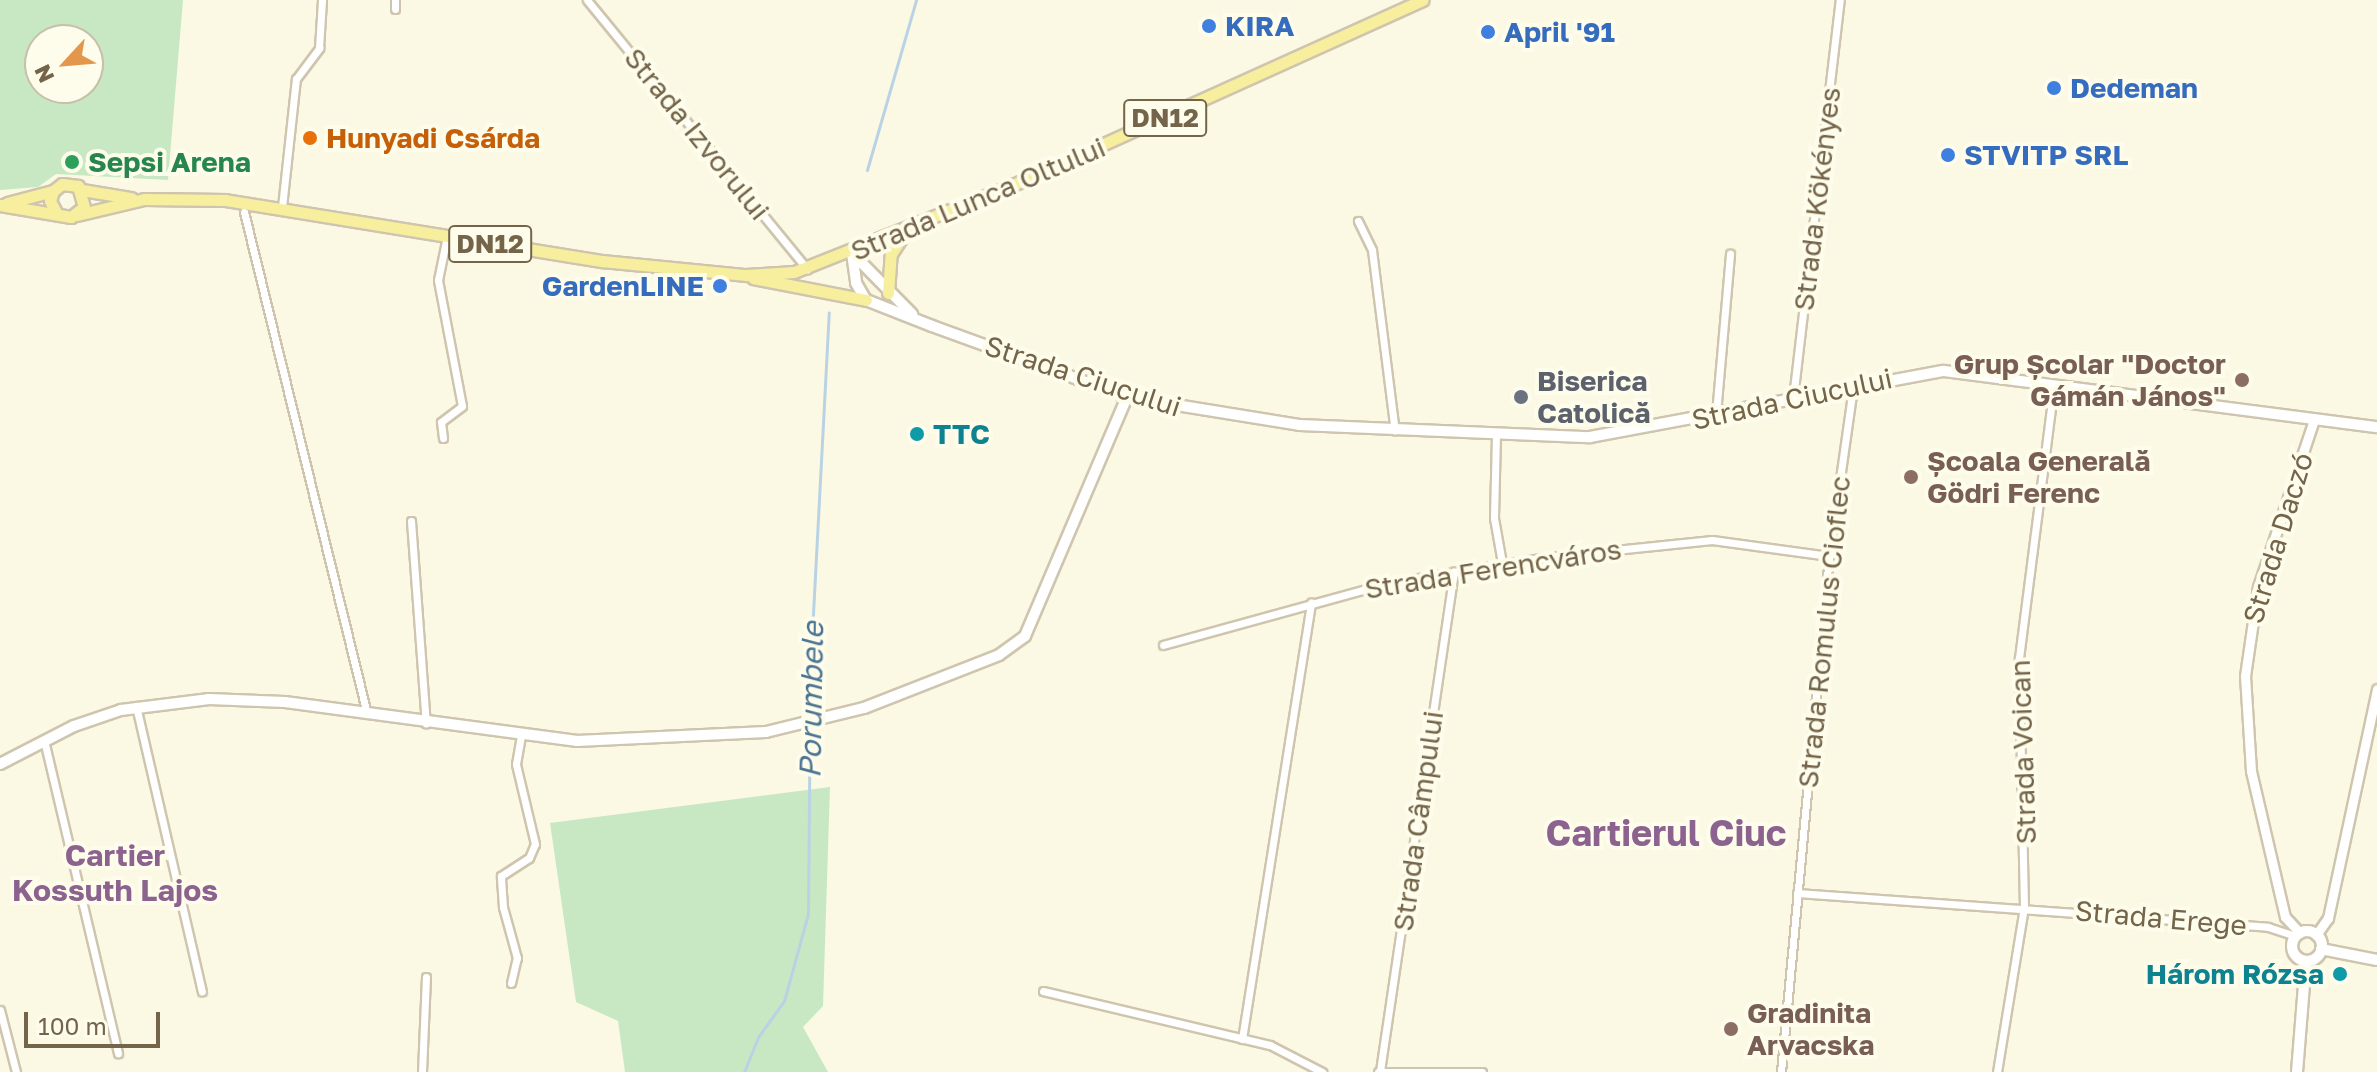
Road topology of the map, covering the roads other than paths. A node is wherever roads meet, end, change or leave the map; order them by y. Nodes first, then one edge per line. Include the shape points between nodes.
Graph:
1 (322, 0) edge
2 (587, 0) edge
3 (1422, 0) edge
4 (1840, 0) edge
5 (82, 190) junction
6 (53, 191) junction
7 (144, 199) junction
8 (0, 205) edge
9 (282, 207) junction
10 (244, 212) dead end
11 (57, 214) junction
12 (77, 215) junction
13 (1358, 221) dead end
14 (907, 231) junction
15 (447, 236) junction
16 (852, 253) junction
17 (1730, 254) dead end
18 (807, 269) junction
19 (746, 275) junction
20 (888, 293) junction
21 (866, 300) junction
22 (932, 326) junction
23 (2054, 384) junction
24 (1853, 385) junction
25 (1127, 397) junction
26 (1793, 398) junction
27 (1716, 414) junction
28 (2314, 420) junction
29 (2377, 427) edge
30 (1395, 431) junction
31 (1496, 435) junction
32 (443, 438) dead end
33 (411, 521) dead end
34 (1829, 556) junction
35 (1502, 563) junction
36 (1454, 571) junction
37 (1311, 602) junction
38 (1163, 645) dead end
39 (2377, 689) edge
40 (136, 706) junction
41 (367, 714) junction
42 (426, 723) junction
43 (521, 736) junction
44 (44, 740) junction
45 (0, 764) edge
46 (1797, 893) junction
47 (2024, 907) junction
48 (2298, 935) junction
49 (2316, 935) junction
50 (2321, 949) junction
51 (2377, 960) edge
52 (2306, 961) junction
53 (426, 977) dead end
54 (511, 983) dead end
55 (202, 991) dead end
56 (1043, 991) dead end
57 (0, 1010) edge
58 (1242, 1039) junction
59 (118, 1053) dead end
60 (16, 1072) edge
61 (422, 1072) edge
62 (1322, 1072) edge
63 (1379, 1072) edge
64 (1482, 1072) edge
65 (1781, 1072) edge
66 (1997, 1072) edge
67 (2297, 1072) edge

1 - 9 street via 319,48 296,79
2 - 18 street, Strada Izvorului
3 - 14 main road, Strada Lunca Oltului / DN12
4 - 26 street, Strada Kökényes
5 - 6 main road via 67,183
5 - 7 main road, DN12
5 - 12 main road via 84,207
6 - 8 main road
6 - 11 main road via 50,201
7 - 9 main road, DN12
7 - 12 main road, DN12
8 - 11 main road
9 - 15 main road, DN12
10 - 41 street
11 - 12 main road
13 - 30 street via 1372,250
14 - 16 main road, Strada Lunca Oltului / DN12
14 - 20 main road via 891,254
15 - 19 main road, DN12 via 592,260
15 - 32 street via 438,280 462,406 441,422
16 - 18 main road, Strada Lunca Oltului / DN12
16 - 20 main road
16 - 21 main road via 856,283
17 - 27 street
18 - 19 main road, Strada Lunca Oltului / DN12
19 - 21 main road
20 - 22 main road
21 - 22 main road, Strada Ciucului
22 - 25 main road, Strada Ciucului
23 - 24 main road, Strada Ciucului via 1944,371
23 - 28 main road, Strada Ciucului
23 - 47 street, Strada Voican via 2019,658
24 - 26 main road, Strada Ciucului
24 - 34 street, Strada Romulus Cioflec
25 - 30 main road, Strada Ciucului via 1215,415
25 - 43 main road via 1034,619 1020,642 999,655 803,726 604,742
26 - 27 main road, Strada Ciucului
27 - 31 main road, Strada Ciucului via 1590,437
28 - 29 main road, Strada Ciucului
28 - 48 street, Strada Daczó via 2258,587 2245,676 2251,771 2285,917
30 - 31 main road, Strada Ciucului
31 - 35 street via 1494,518
33 - 42 street
34 - 35 street, Strada Ferencváros via 1712,540
34 - 46 street, Strada Romulus Cioflec
35 - 36 street, Strada Ferencváros
36 - 37 street, Strada Ferencváros
36 - 63 street, Strada Câmpului
37 - 38 street, Strada Ferencváros
37 - 58 street
39 - 49 street via 2328,918
40 - 41 main road via 225,698
40 - 44 main road
40 - 55 street
41 - 42 main road
42 - 43 main road
43 - 54 street via 516,764 535,844 529,858 501,876 517,958
44 - 45 main road
44 - 59 street
46 - 47 street, Strada Erege
46 - 65 street, Strada Romulus Cioflec
47 - 48 street, Strada Erege via 2268,927
47 - 66 street, Strada Voican
48 - 49 main road
48 - 52 main road via 2294,954
49 - 50 main road
50 - 51 main road
50 - 52 main road
52 - 67 main road
53 - 61 street
56 - 58 street
57 - 60 street
58 - 62 street via 1270,1045
63 - 64 street

